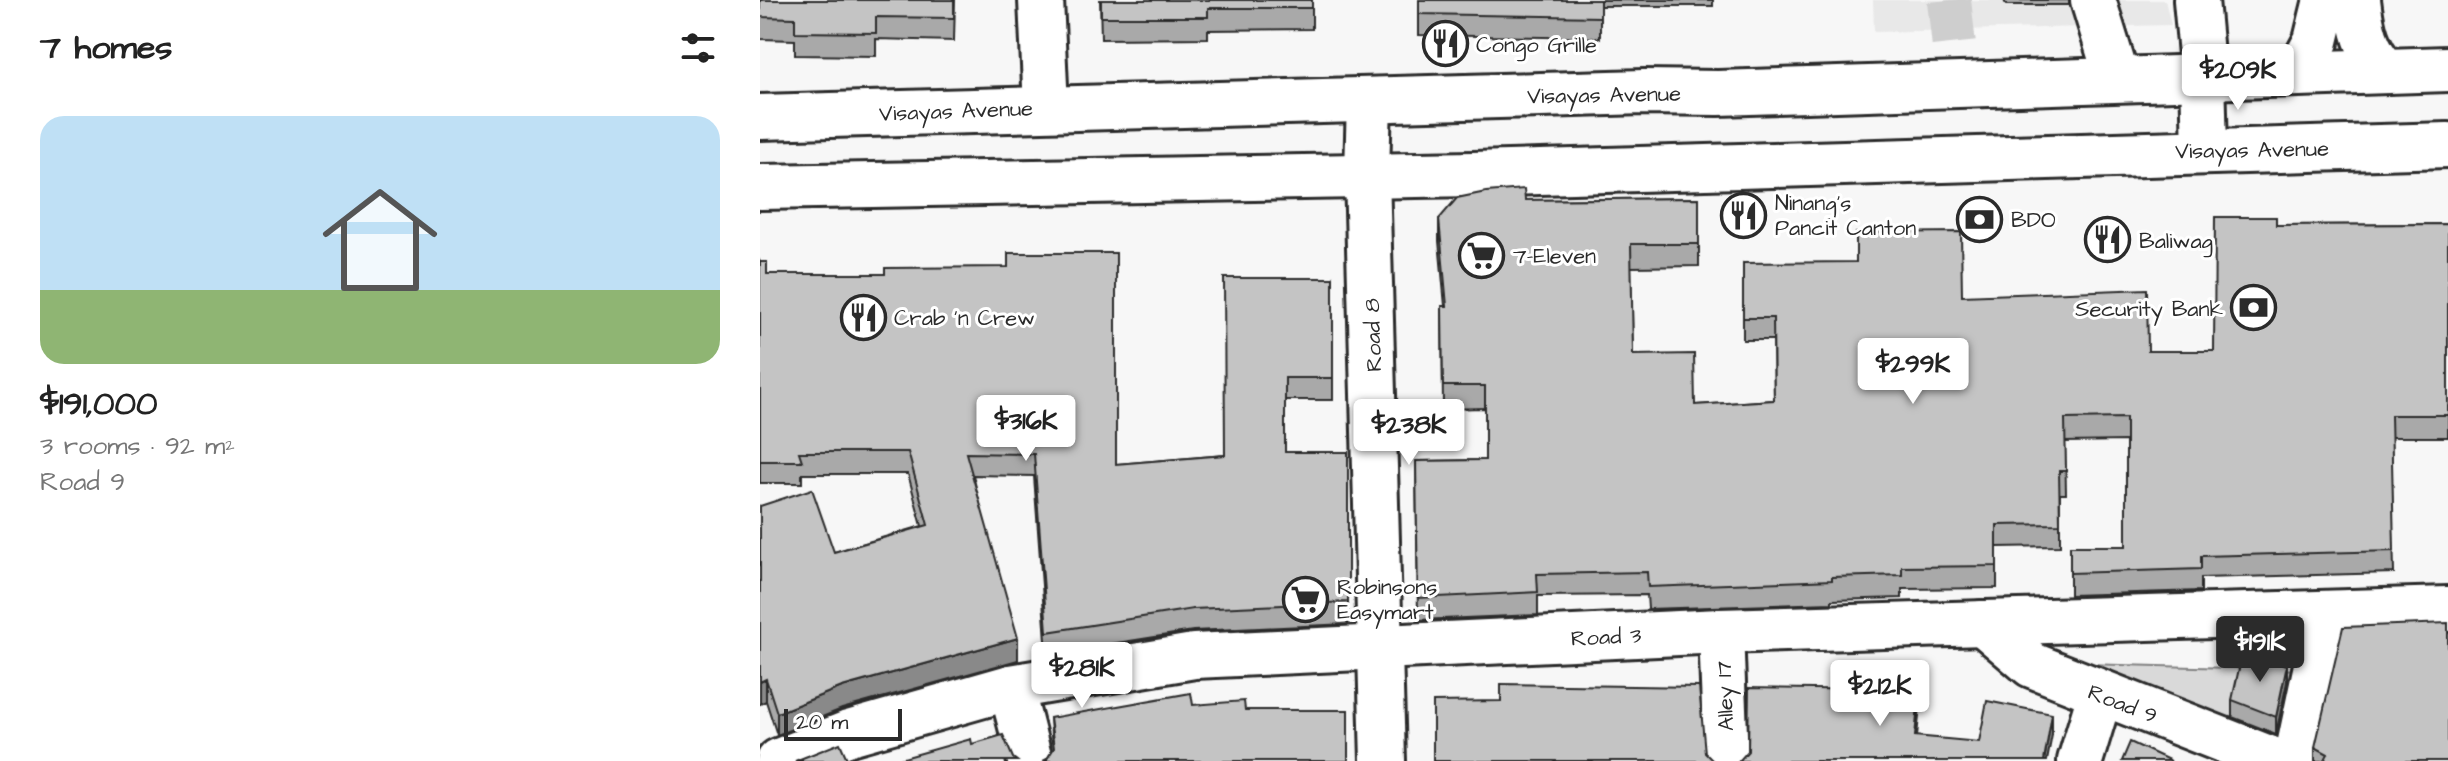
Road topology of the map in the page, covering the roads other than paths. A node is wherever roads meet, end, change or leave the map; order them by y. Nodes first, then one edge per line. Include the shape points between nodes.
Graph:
1 (1041, 0) edge
2 (2093, 0) edge
3 (2196, 0) edge
4 (2326, 0) edge
5 (2358, 0) edge
6 (2448, 69) edge
7 (2385, 70) junction
8 (2299, 73) junction
9 (2203, 76) junction
10 (2117, 78) junction
11 (1369, 100) junction
12 (1046, 108) junction
13 (760, 117) edge
14 (2448, 145) edge
15 (2205, 150) junction
16 (1367, 174) junction
17 (760, 187) edge
18 (2448, 609) edge
19 (2327, 613) junction
20 (1983, 623) junction
21 (1721, 631) junction
22 (1380, 646) junction
23 (1011, 687) junction
24 (2100, 695) junction
25 (779, 761) edge
26 (1030, 761) edge
27 (1383, 761) edge
28 (1726, 761) edge
29 (2080, 761) edge
30 (2276, 761) edge
31 (2296, 761) edge

1 - 12 main road
2 - 10 main road
3 - 9 main road
4 - 8 main road via 2312,50
5 - 7 main road via 2366,42
6 - 7 main road, Visayas Avenue
7 - 8 main road, Visayas Avenue
8 - 9 main road, Visayas Avenue
9 - 10 main road, Visayas Avenue
9 - 15 main road
10 - 11 main road, Visayas Avenue
11 - 12 main road, Visayas Avenue
11 - 16 main road, Road 8
12 - 13 main road, Visayas Avenue
14 - 15 main road, Visayas Avenue
15 - 16 main road, Visayas Avenue
16 - 17 main road, Visayas Avenue
16 - 22 main road, Road 8
18 - 19 main road, Road 3
19 - 20 main road, Road 3
19 - 31 main road
20 - 21 main road, Road 3
20 - 24 main road, Road 9 via 2032,665
21 - 22 main road, Road 3
21 - 28 main road, Alley 17
22 - 23 main road, Road 3 via 1194,656
22 - 27 main road, Road 8
23 - 25 main road, Road 3 via 849,733
23 - 26 main road
24 - 29 main road
24 - 30 main road, Road 9

